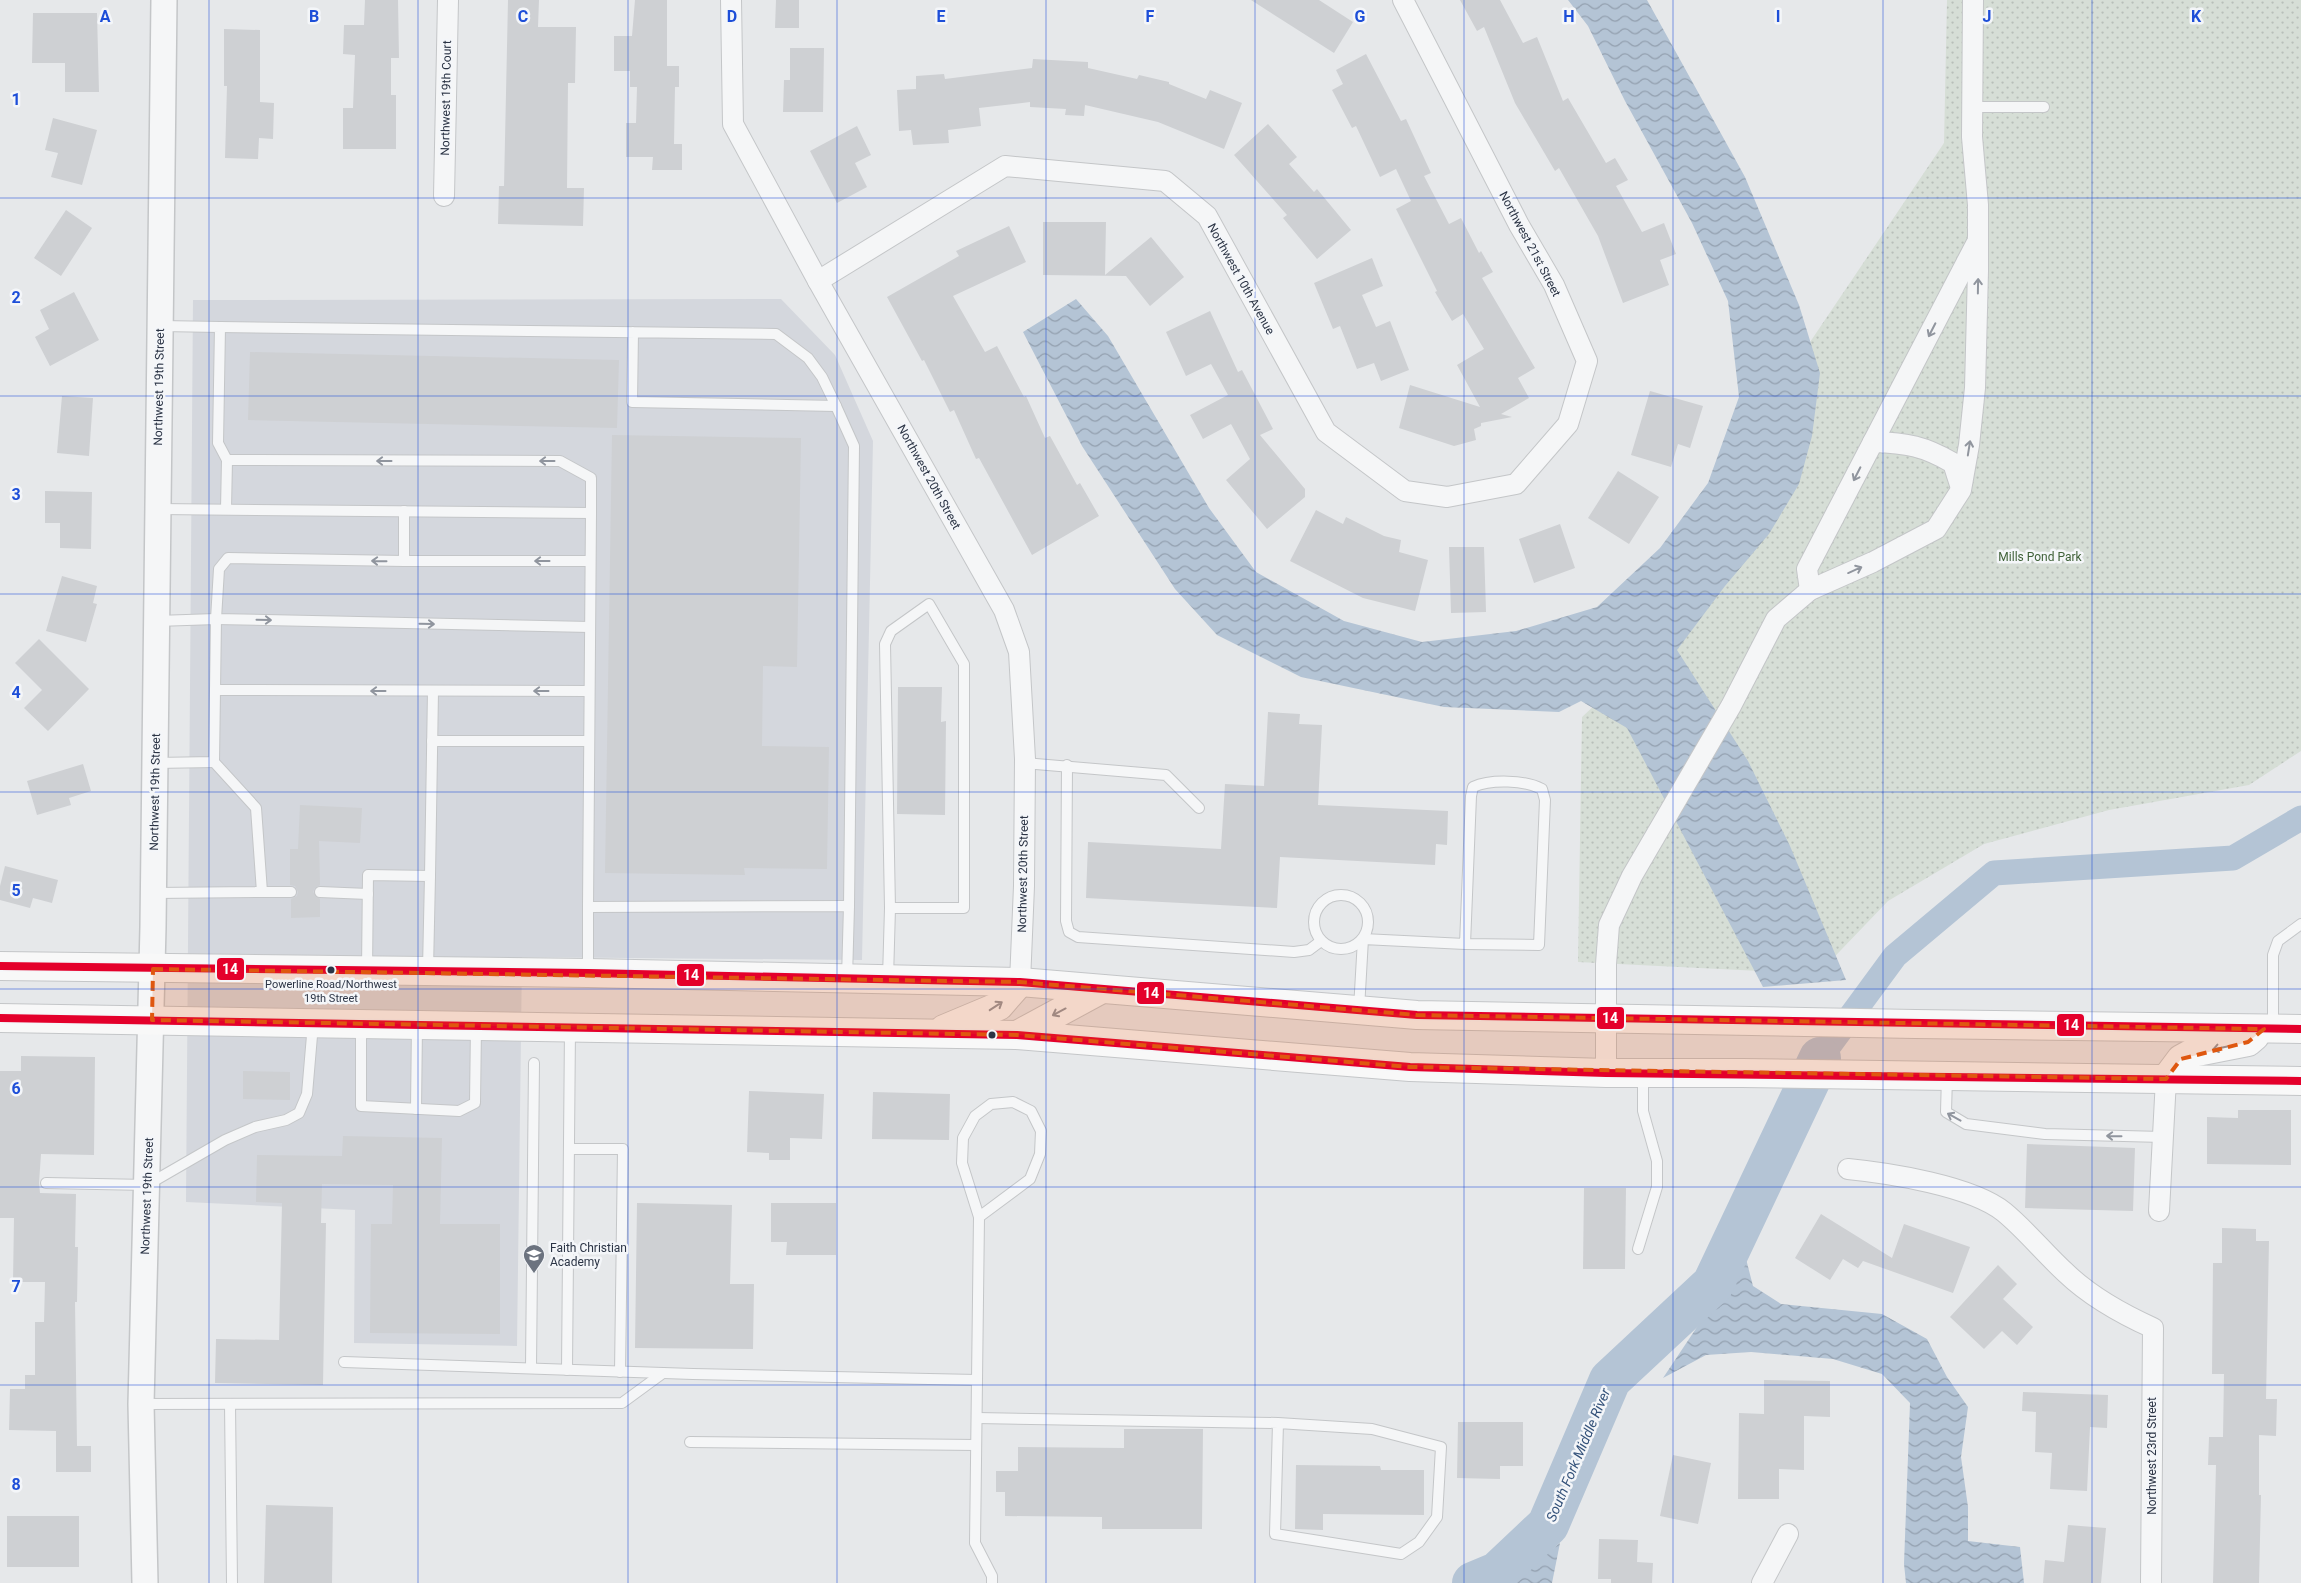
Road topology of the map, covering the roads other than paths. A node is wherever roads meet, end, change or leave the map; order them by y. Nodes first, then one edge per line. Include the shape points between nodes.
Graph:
1 (164, 0) edge
2 (448, 0) edge
3 (731, 0) edge
4 (1403, 0) edge
5 (1973, 0) edge
6 (1972, 107) junction
7 (2044, 108) dead end
8 (444, 196) dead end
9 (1978, 240) junction
10 (818, 281) junction
11 (160, 326) junction
12 (220, 327) junction
13 (633, 332) junction
14 (836, 406) junction
15 (1873, 442) junction
16 (227, 460) junction
17 (1516, 484) joint
18 (1961, 490) junction
19 (158, 509) junction
20 (226, 509) junction
21 (404, 511) junction
22 (591, 513) junction
23 (404, 561) junction
24 (590, 561) junction
25 (1810, 590) junction
26 (216, 619) junction
27 (157, 621) junction
28 (590, 627) junction
29 (215, 690) junction
30 (433, 691) junction
31 (589, 691) junction
32 (432, 741) junction
33 (589, 741) junction
34 (214, 762) junction
35 (155, 763) junction
36 (1024, 763) junction
37 (1067, 766) junction
38 (1199, 808) dead end
39 (430, 876) junction
40 (262, 892) junction
41 (290, 892) dead end
42 (320, 892) dead end
43 (154, 894) junction
44 (368, 894) junction
45 (849, 906) junction
46 (588, 907) junction
47 (890, 908) junction
48 (2301, 924) edge
49 (1362, 939) junction
50 (1321, 941) junction
51 (1465, 944) junction
52 (0, 966) edge
53 (153, 969) junction
54 (367, 971) junction
55 (428, 971) junction
56 (588, 973) junction
57 (847, 979) junction
58 (888, 979) junction
59 (1020, 982) junction
60 (1102, 989) junction
61 (1359, 1010) junction
62 (0, 1018) edge
63 (1606, 1019) junction
64 (152, 1020) junction
65 (313, 1022) junction
66 (361, 1023) junction
67 (417, 1024) junction
68 (476, 1025) junction
69 (570, 1027) junction
70 (2268, 1029) junction
71 (2301, 1029) edge
72 (936, 1033) junction
73 (1017, 1035) junction
74 (534, 1063) dead end
75 (1606, 1073) junction
76 (1643, 1073) junction
77 (1947, 1076) junction
78 (2166, 1079) junction
79 (2301, 1081) edge
80 (416, 1109) junction
81 (2163, 1137) junction
82 (569, 1149) junction
83 (1848, 1169) dead end
84 (46, 1184) dead end
85 (147, 1185) junction
86 (2158, 1212) dead end
87 (979, 1217) junction
88 (1638, 1249) dead end
89 (344, 1362) dead end
90 (531, 1368) junction
91 (567, 1370) junction
92 (620, 1372) junction
93 (663, 1373) junction
94 (977, 1380) junction
95 (141, 1404) junction
96 (230, 1404) junction
97 (977, 1418) junction
98 (1278, 1423) junction
99 (690, 1442) dead end
100 (976, 1445) junction
101 (1788, 1534) dead end
102 (145, 1583) edge
103 (232, 1583) edge
104 (992, 1583) edge
105 (1762, 1583) edge
106 (2151, 1583) edge

1 - 11 street, Northwest 19th Street
2 - 8 street, Northwest 19th Court
3 - 10 street, Northwest 20th Street via 733,124
4 - 17 street, Northwest 21st Street via 1554,286 1587,361 1568,424
5 - 6 street
6 - 7 lane
6 - 9 street
9 -> 15 street
18 -> 9 street via 1970,445 1975,388
10 - 17 street, Northwest 10th Avenue via 1006,166 1165,181 1207,216 1326,432 1405,490 1447,497
10 - 36 street, Northwest 20th Street via 1004,610 1019,652
11 - 12 lane
11 - 19 street, Northwest 19th Street
12 - 13 lane
12 - 16 lane via 218,443
13 - 14 lane via 776,334 808,358 822,377
13 - 14 lane via 632,402
14 - 45 lane via 854,446
15 - 18 street via 1905,443 1935,453 1953,463
15 -> 25 street via 1808,569
16 - 20 lane
22 -> 16 lane via 591,478 560,461
25 -> 18 street via 1936,529
19 - 20 lane
19 - 27 street, Northwest 19th Street
20 - 21 lane
21 - 22 lane
21 - 23 lane
22 - 24 lane
24 -> 23 lane
23 -> 26 lane via 228,558 219,569
24 - 28 lane
25 - 63 street via 1776,619 1731,706 1632,876 1609,925
26 - 27 lane
26 -> 28 lane
26 - 29 lane
27 - 35 street, Northwest 19th Street
28 - 31 lane
30 -> 29 lane
29 - 34 lane
31 -> 30 lane
30 - 32 lane
31 - 33 lane
32 - 33 lane
32 - 39 lane
33 - 46 lane
34 - 35 lane
34 - 40 lane via 256,808
35 - 43 street, Northwest 19th Street
36 - 37 lane
36 - 59 street, Northwest 20th Street
37 - 38 lane via 1166,775
37 - 50 lane via 1066,922 1069,932 1078,937 1294,952 1309,950
39 - 44 lane via 368,875
39 - 55 lane
40 - 41 lane
40 - 43 lane
42 - 44 lane
43 - 53 street, Northwest 19th Street
44 - 54 lane
45 - 46 lane
45 - 57 lane
46 - 56 lane
47 - 47 lane via 964,908 964,664 928,604 891,631 885,644
47 - 58 lane
48 - 70 lane via 2278,941 2273,955
49 - 50 lane via 1346,950 1328,947
49 - 50 lane via 1368,923 1367,914 1357,900 1340,895 1324,901 1314,916
49 - 51 lane
49 - 61 lane
51 - 51 lane via 1473,787 1483,782 1533,784 1542,790 1544,800 1540,945
52 - 53 main road
53 - 54 main road
53 - 64 street, Northwest 19th Street
54 - 55 main road
55 - 56 main road
56 - 57 main road
57 - 58 main road
58 - 59 main road
59 - 60 main road
72 -> 59 main road via 999,1006
60 - 61 main road
60 -> 73 main road
61 - 63 main road via 1417,1015
62 - 64 main road
63 - 70 main road
63 - 75 street
64 - 65 main road
64 - 85 street, Northwest 19th Street
65 - 66 main road
65 - 85 lane via 307,1094 299,1113 225,1140
66 - 67 main road
66 - 80 lane via 361,1106
67 - 68 main road
67 - 80 lane
68 - 69 main road
68 - 80 lane via 475,1103 459,1111
69 - 72 main road
69 - 82 lane
70 - 71 main road
70 -> 78 main road via 2248,1042 2186,1056
72 - 73 main road
73 - 75 main road via 1410,1067
74 - 90 lane
75 - 76 main road
76 - 77 main road
76 - 88 lane via 1643,1111 1657,1161 1657,1186
77 - 78 main road
81 -> 77 lane via 2045,1134 1966,1124 1946,1112
78 - 79 main road
78 - 81 street
81 - 86 street
82 - 91 lane
82 - 92 lane via 623,1149
83 - 106 street, Northwest 23rd Street via 1884,1173 1977,1196 2004,1212 2068,1275 2118,1312 2152,1328
84 - 85 lane
85 - 95 street, Northwest 19th Street
87 - 87 lane via 1030,1179 1040,1154 1041,1131 1031,1111 1013,1102 991,1104 975,1116 962,1138 962,1163
87 - 94 lane
89 - 90 lane
90 - 91 lane
91 - 92 lane
92 - 93 lane
93 - 94 lane
93 - 96 lane via 622,1403
94 - 97 lane
95 - 96 lane
95 - 102 street, Northwest 19th Street
96 - 103 lane
97 - 98 lane
97 - 100 lane
98 - 98 lane via 1372,1430 1441,1447 1437,1517 1419,1542 1401,1554 1275,1534
99 - 100 lane
100 - 104 lane via 975,1543 992,1576
101 - 105 street

